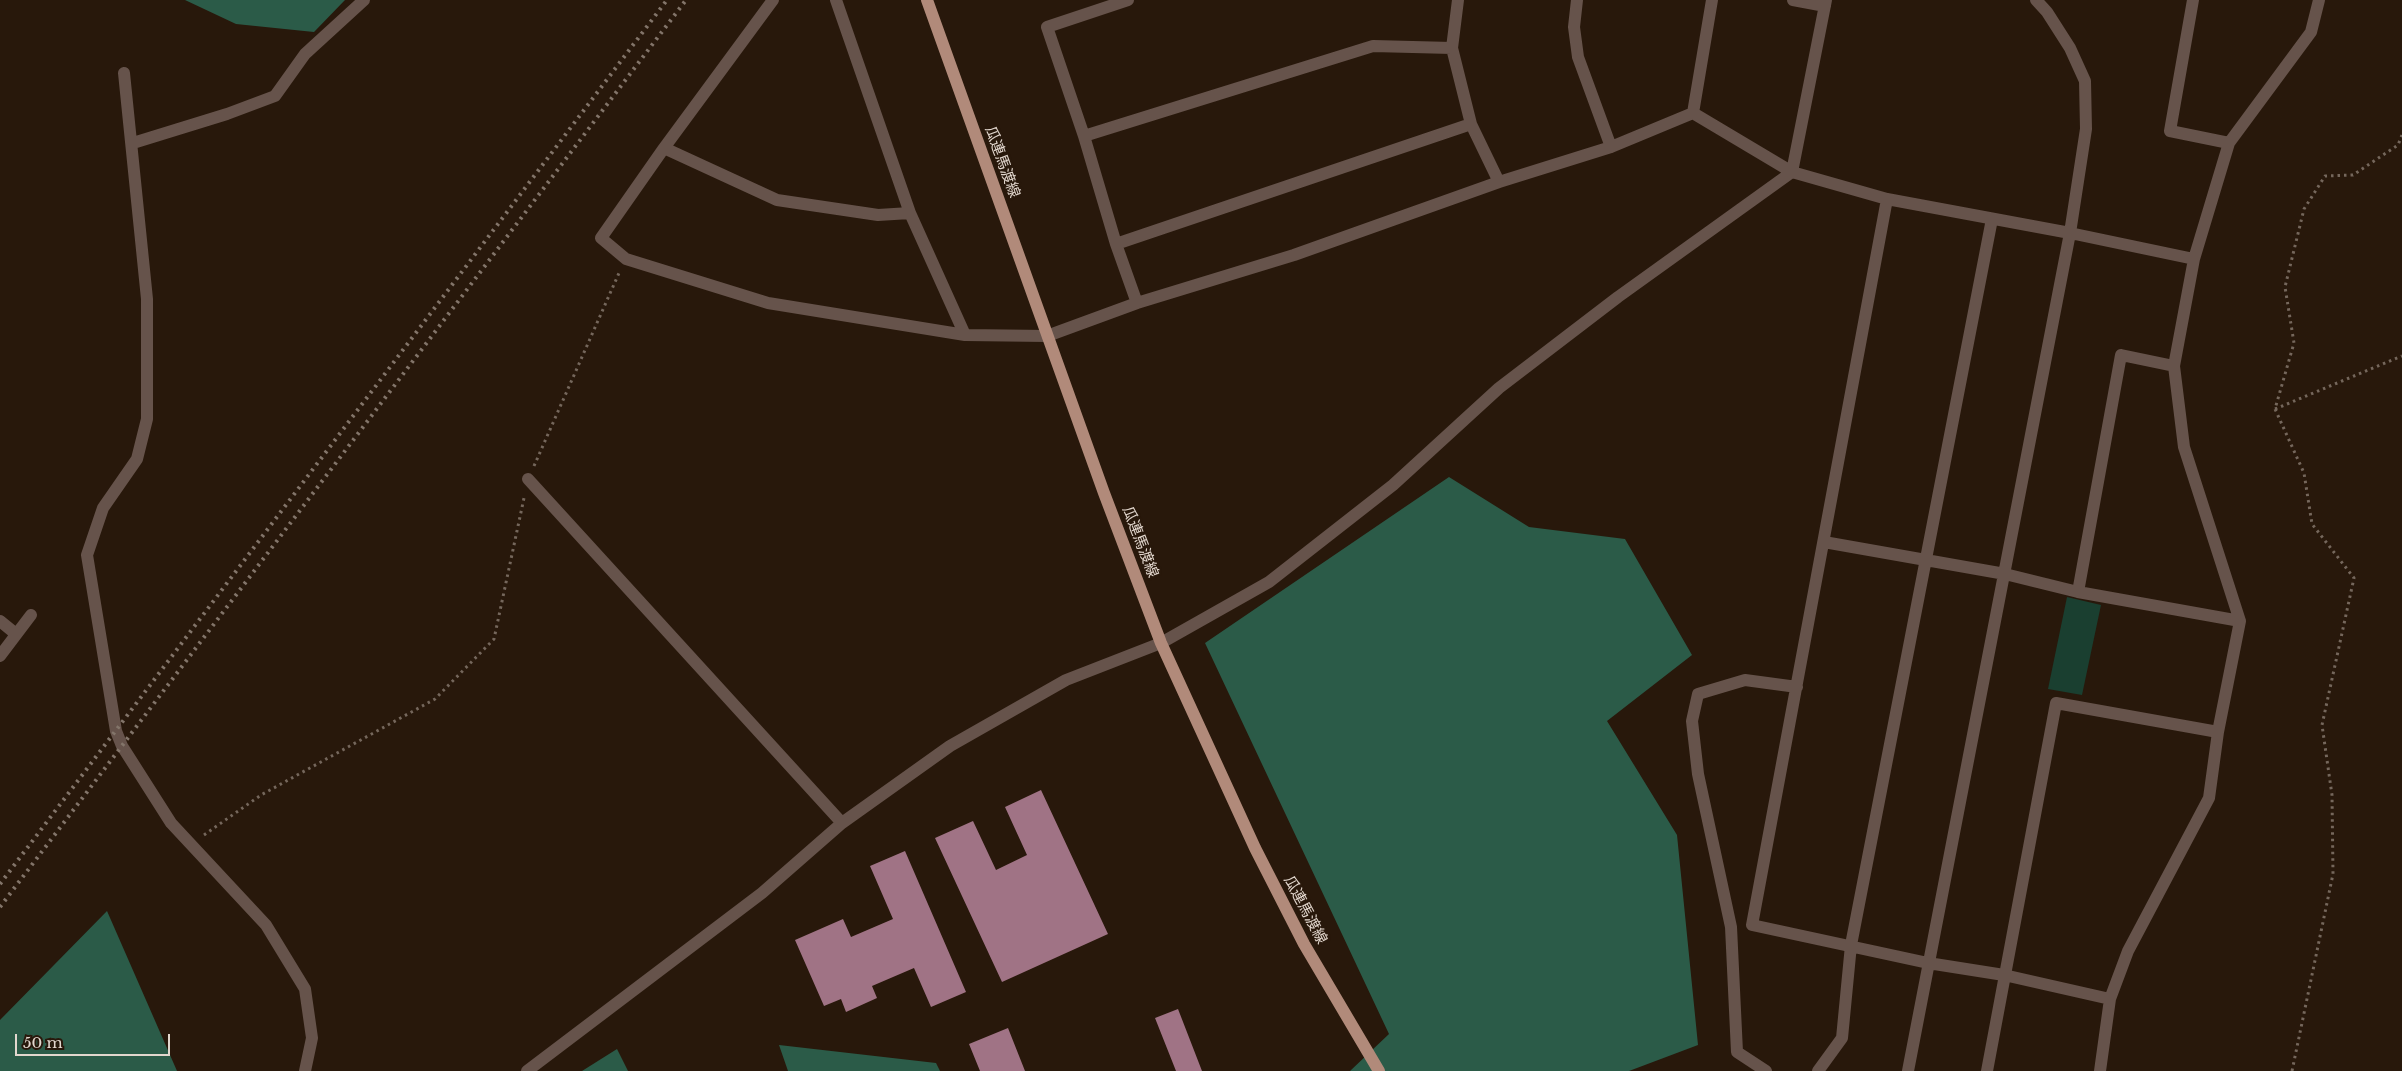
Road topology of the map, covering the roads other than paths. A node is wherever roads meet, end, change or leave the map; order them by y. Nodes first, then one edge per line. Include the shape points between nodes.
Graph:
1 (364, 0) edge
2 (773, 0) edge
3 (836, 0) edge
4 (927, 0) edge
5 (1128, 0) edge
6 (1458, 0) edge
7 (1578, 0) edge
8 (1712, 0) edge
9 (1793, 0) edge
10 (2036, 0) edge
11 (2193, 0) edge
12 (2319, 0) edge
13 (1825, 3) edge
14 (1452, 48) junction
15 (124, 73) dead end
16 (1693, 113) junction
17 (1471, 124) junction
18 (1084, 136) junction
19 (133, 143) junction
20 (2230, 144) junction
21 (1611, 147) junction
22 (664, 148) junction
23 (1792, 172) junction
24 (1499, 182) junction
25 (1886, 199) junction
26 (910, 213) junction
27 (1992, 219) junction
28 (2070, 233) junction
29 (1116, 244) junction
30 (2194, 259) junction
31 (1137, 303) junction
32 (964, 335) junction
33 (1047, 336) junction
34 (2174, 366) junction
35 (528, 478) road end
36 (1824, 542) junction
37 (1927, 561) junction
38 (2005, 574) junction
39 (2078, 592) junction
40 (31, 615) dead end
41 (0, 621) edge
42 (2240, 621) junction
43 (16, 634) junction
44 (1161, 643) junction
45 (0, 656) edge
46 (1797, 687) junction
47 (2218, 732) junction
48 (842, 824) junction
49 (1851, 945) junction
50 (1928, 963) junction
51 (2004, 975) junction
52 (2110, 999) junction
53 (305, 1071) edge
54 (527, 1071) edge
55 (1379, 1071) edge
56 (1766, 1071) edge
57 (1818, 1071) edge
58 (1908, 1071) edge
59 (1988, 1071) edge
60 (2100, 1071) edge

1 - 19 street via 305,54 275,96
2 - 22 street
3 - 26 street
4 - 33 main road, 瓜連馬渡線
5 - 18 street via 1047,27
6 - 14 street
7 - 21 street via 1574,27 1578,57
8 - 16 street
9 - 13 street
10 - 28 street via 2070,48 2085,81 2086,129
11 - 20 street via 2170,131
12 - 20 street via 2311,32
13 - 23 street
14 - 17 street
14 - 18 street via 1373,46
15 - 19 street
16 - 21 street
16 - 23 street
17 - 24 street
17 - 29 street
18 - 29 street
19 - 53 street via 147,299 147,419 137,459 103,508 87,555 116,731 122,746 171,823 266,925 306,989 312,1038
20 - 30 street
21 - 24 street
22 - 26 street via 777,200 878,215
22 - 32 street via 601,238 626,259 768,303
23 - 25 street
23 - 44 street via 1618,297 1499,388 1393,485 1269,582
24 - 31 street via 1294,255
25 - 27 street
25 - 36 street
26 - 32 street
27 - 28 street
27 - 37 street
28 - 30 street
28 - 38 street
29 - 31 street
30 - 34 street
31 - 33 street
32 - 33 street
33 - 44 main road, 瓜連馬渡線
34 - 39 street via 2121,356
34 - 42 street via 2184,447
35 - 48 street
36 - 37 street
36 - 46 street
37 - 38 street
37 - 49 street
38 - 39 street
38 - 50 street
39 - 42 street
40 - 43 street
41 - 43 street
42 - 47 street
43 - 45 street
44 - 48 street via 1066,680 950,746
44 - 55 main road, 瓜連馬渡線 via 1295,927
46 - 49 street via 1752,925
46 - 56 street via 1745,680 1698,694 1692,721 1698,774 1731,927 1737,1052
47 - 51 street via 2056,703
47 - 52 street via 2209,798 2128,951
48 - 54 street via 762,893
49 - 50 street
49 - 57 street via 1842,1038
50 - 51 street
50 - 58 street
51 - 52 street
51 - 59 street
52 - 60 street

